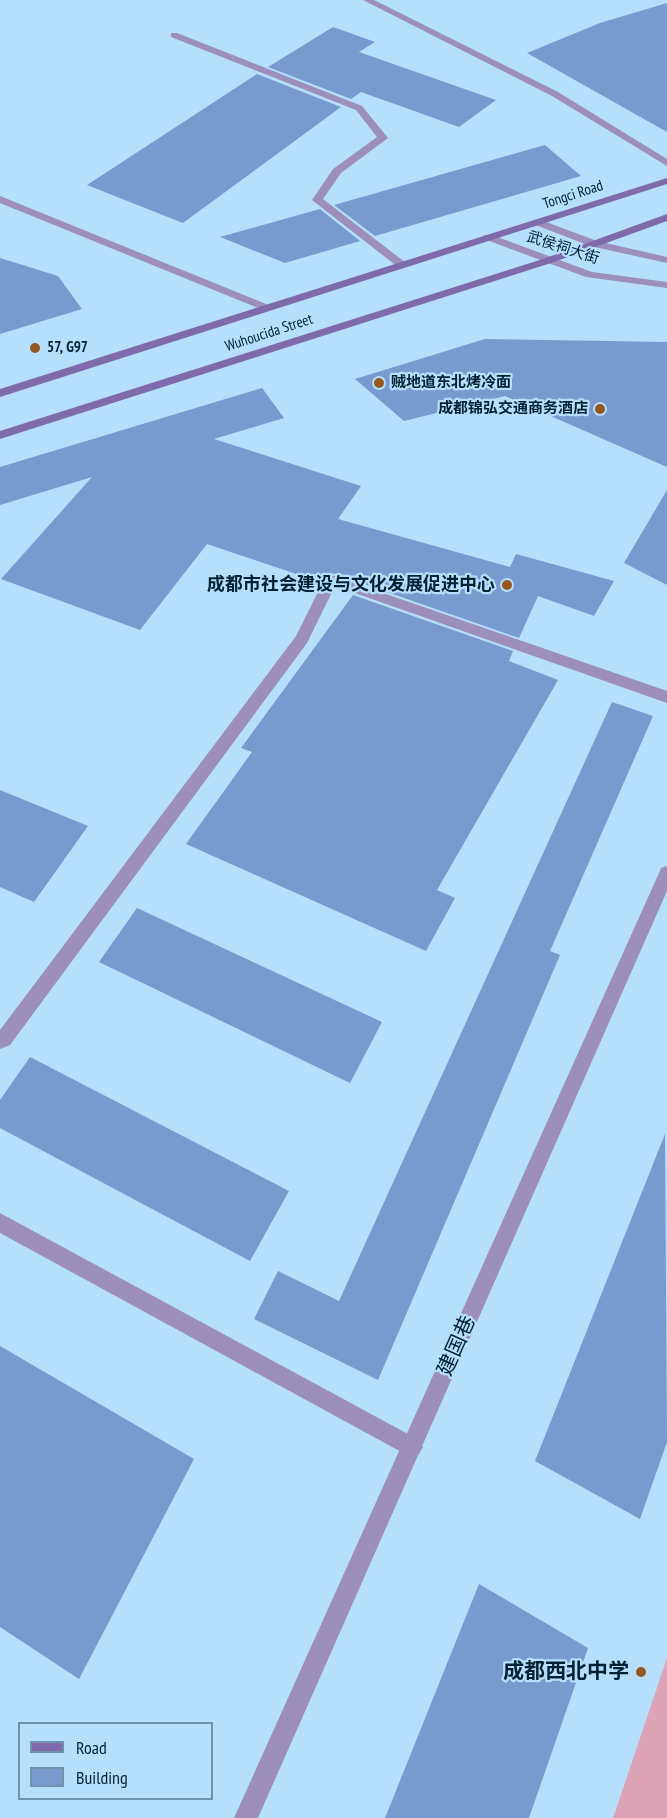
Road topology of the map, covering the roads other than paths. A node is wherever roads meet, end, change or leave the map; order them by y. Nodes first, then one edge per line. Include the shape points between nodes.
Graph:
1 (367, 0) edge
2 (174, 35) dead end
3 (667, 164) edge
4 (667, 181) edge
5 (0, 199) edge
6 (667, 218) edge
7 (537, 222) junction
8 (488, 237) junction
9 (594, 244) junction
10 (667, 260) edge
11 (547, 261) junction
12 (402, 265) junction
13 (667, 285) edge
14 (267, 308) junction
15 (0, 393) edge
16 (0, 435) edge
17 (667, 697) edge
18 (667, 873) edge
19 (0, 1041) edge
20 (0, 1223) edge
21 (412, 1447) junction
22 (246, 1818) edge

1 - 3 street via 555,94
2 - 12 street via 359,108 383,138 338,171 316,200
4 - 7 main road, Tongci Road
5 - 14 street
6 - 9 main road
7 - 8 main road, Tongci Road
7 - 9 street, 武侯祠大街
8 - 11 street, 武侯祠大街
8 - 12 main road, Wuhoucida Street
9 - 10 street, 武侯祠大街
9 - 11 main road
11 - 13 street, 武侯祠大街 via 590,275
11 - 16 main road, Wuhoucida Street
12 - 14 main road, Wuhoucida Street
14 - 15 main road, Wuhoucida Street
17 - 19 street via 331,580 302,639
18 - 21 street, 建国巷
20 - 21 street
21 - 22 street, 建国巷

